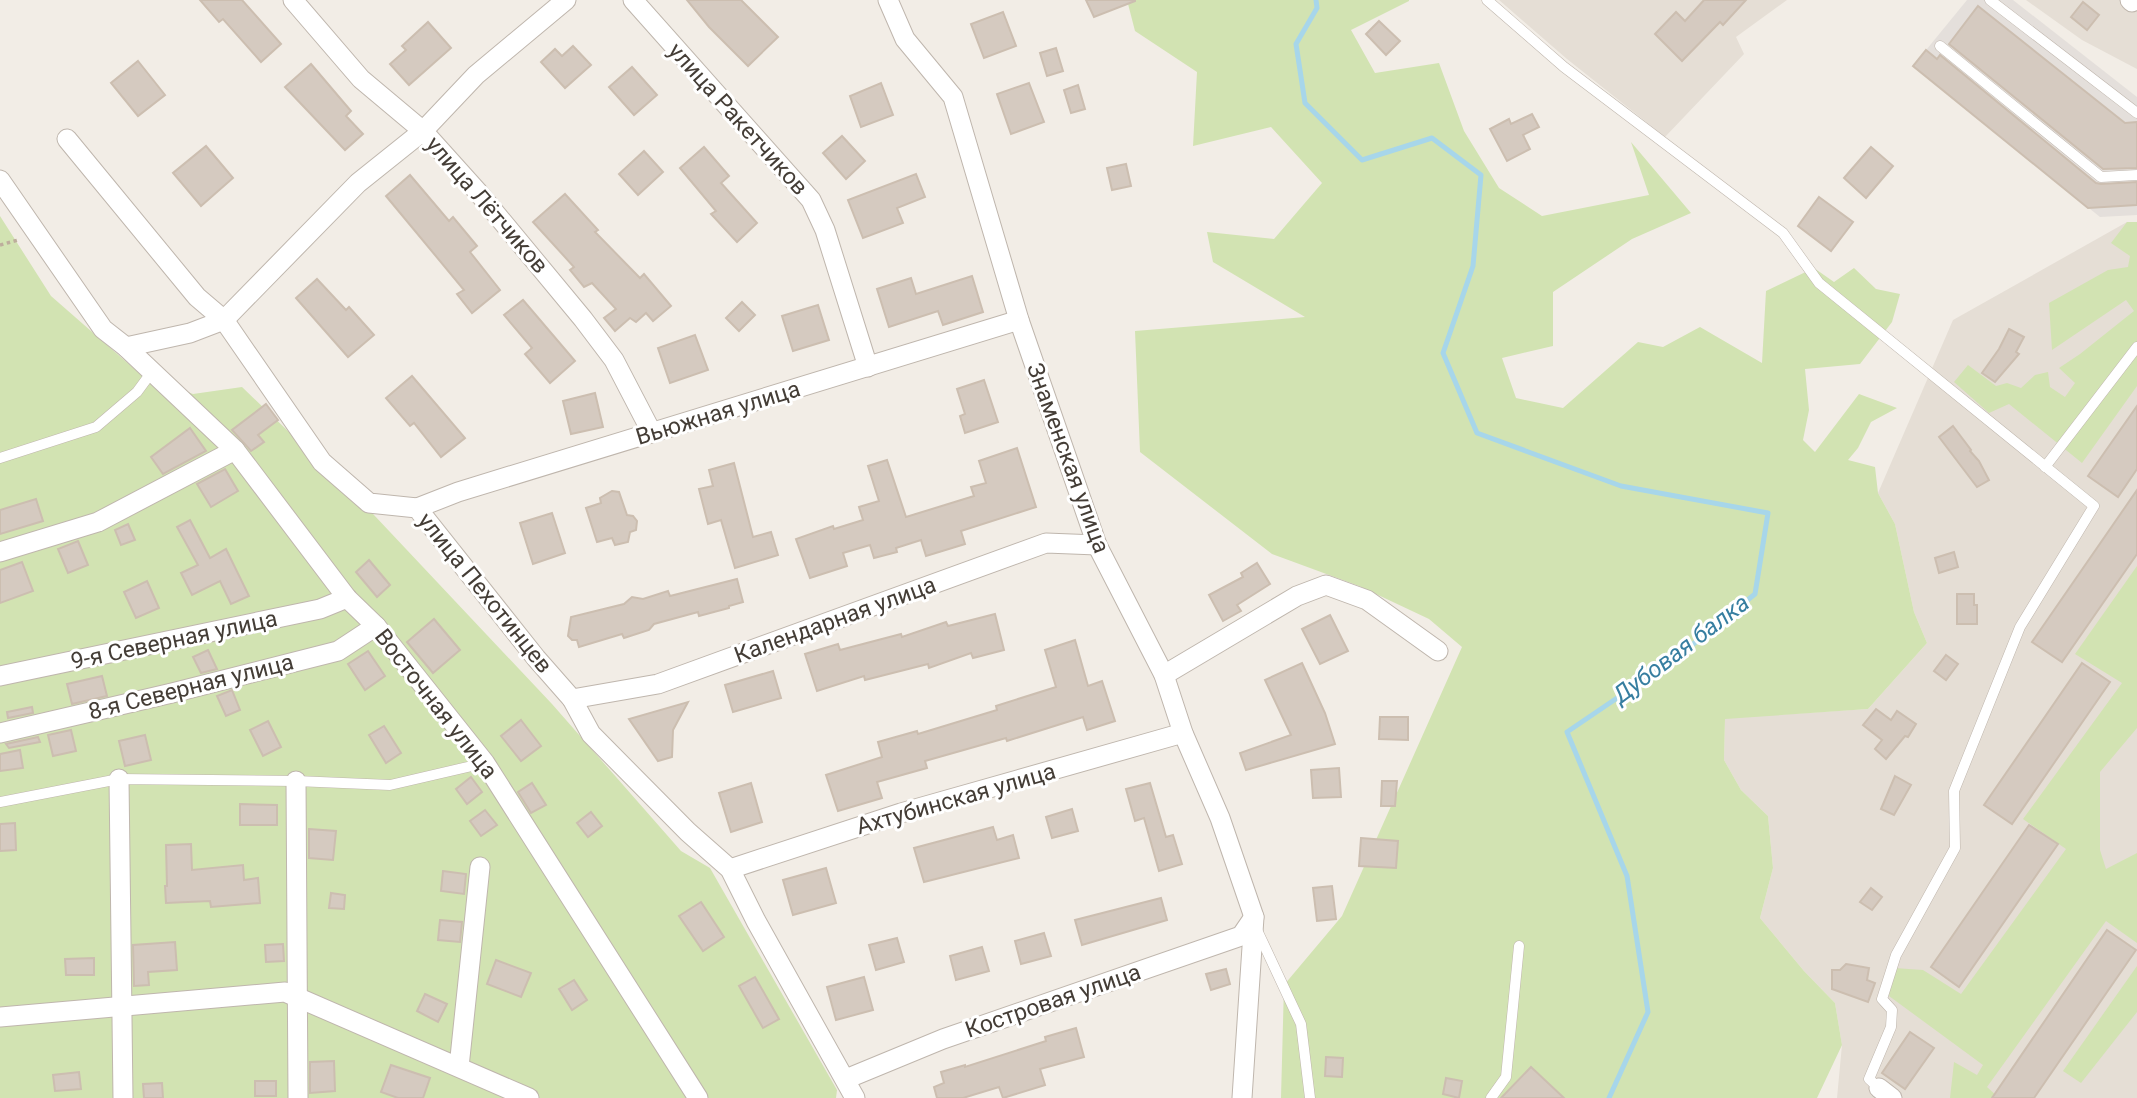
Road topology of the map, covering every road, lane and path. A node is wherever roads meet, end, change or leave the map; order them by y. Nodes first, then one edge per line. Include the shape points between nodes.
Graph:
1 (293, 0) edge
2 (566, 0) edge
3 (633, 0) edge
4 (888, 0) edge
5 (1487, 0) edge
6 (1990, 0) edge
7 (1940, 46) dead end
8 (2137, 113) edge
9 (423, 131) junction
10 (67, 139) dead end
11 (2137, 175) edge
12 (0, 180) edge
13 (19, 240) dead end
14 (0, 245) edge
15 (224, 320) junction
16 (1019, 320) junction
17 (126, 347) junction
18 (2137, 347) edge
19 (869, 367) junction
20 (151, 373) junction
21 (652, 433) junction
22 (235, 450) junction
23 (0, 458) edge
24 (2045, 467) junction
25 (417, 508) junction
26 (1097, 545) junction
27 (0, 552) edge
28 (347, 598) junction
29 (376, 626) junction
30 (1438, 651) dead end
31 (1164, 675) junction
32 (0, 676) edge
33 (572, 699) junction
34 (0, 733) edge
35 (1183, 733) junction
36 (485, 764) junction
37 (119, 779) junction
38 (296, 781) junction
39 (0, 802) edge
40 (480, 867) dead end
41 (730, 869) junction
42 (1254, 920) junction
43 (1519, 946) dead end
44 (296, 997) junction
45 (120, 1005) junction
46 (0, 1017) edge
47 (459, 1067) junction
48 (846, 1079) junction
49 (1888, 1095) edge
50 (122, 1098) edge
51 (298, 1098) edge
52 (529, 1098) edge
53 (698, 1098) edge
54 (856, 1098) edge
55 (1242, 1098) edge
56 (1310, 1098) edge
57 (1491, 1098) edge

1 - 9 street, улица Лётчиков via 361,79
2 - 9 street via 477,75
3 - 19 street, улица Ракетчиков via 811,201 825,230
4 - 16 street, Знаменская улица via 905,39 953,97
5 - 24 lane via 1564,67 1783,233 1819,283
6 - 8 lane
7 - 11 lane via 2101,177
9 - 15 street via 358,184
9 - 21 street, улица Лётчиков via 583,319 614,360
10 - 15 street, улица Пехотинцев via 197,297
12 - 17 street, Восточная улица via 103,329
13 - 14 path
15 - 17 street via 190,333
15 - 25 street, улица Пехотинцев via 323,462 369,503
16 - 19 street, Вьюжная улица
16 - 26 street, Знаменская улица
17 - 20 street, Восточная улица
18 - 24 lane
19 - 21 street, Вьюжная улица
20 - 22 street, Восточная улица
20 - 23 lane via 137,392 96,427
21 - 25 street, Вьюжная улица
22 - 27 street via 98,522
22 - 28 street, Восточная улица
24 - 49 lane via 2094,506 2020,627 1954,791 1955,848 1896,955 1882,999 1892,1010 1891,1027 1869,1079
25 - 33 street, улица Пехотинцев
26 - 31 street, Знаменская улица
26 - 33 street, Календарная улица via 1045,544 658,684
28 - 29 street, Восточная улица
28 - 32 street, 9-я Северная улица via 320,609
29 - 34 street, 8-я Северная улица via 338,651
29 - 36 street, Восточная улица
30 - 31 street via 1367,600 1326,585 1297,596
31 - 35 street, Знаменская улица
33 - 41 street, улица Пехотинцев via 591,734
35 - 41 street, Ахтубинская улица via 901,813
35 - 42 street, Знаменская улица via 1220,818
36 - 38 lane via 390,785
36 - 53 street, Восточная улица
37 - 38 lane
37 - 39 lane
37 - 45 street
38 - 44 street
40 - 47 street
41 - 48 street, улица Пехотинцев
42 - 48 street, Костровая улица via 1241,936 943,1039
42 - 55 street
42 - 56 lane via 1301,1024
43 - 57 lane via 1506,1077
44 - 45 street via 285,992
44 - 47 street
44 - 51 street
45 - 46 street
45 - 50 street
47 - 52 street
48 - 54 street, улица Пехотинцев

